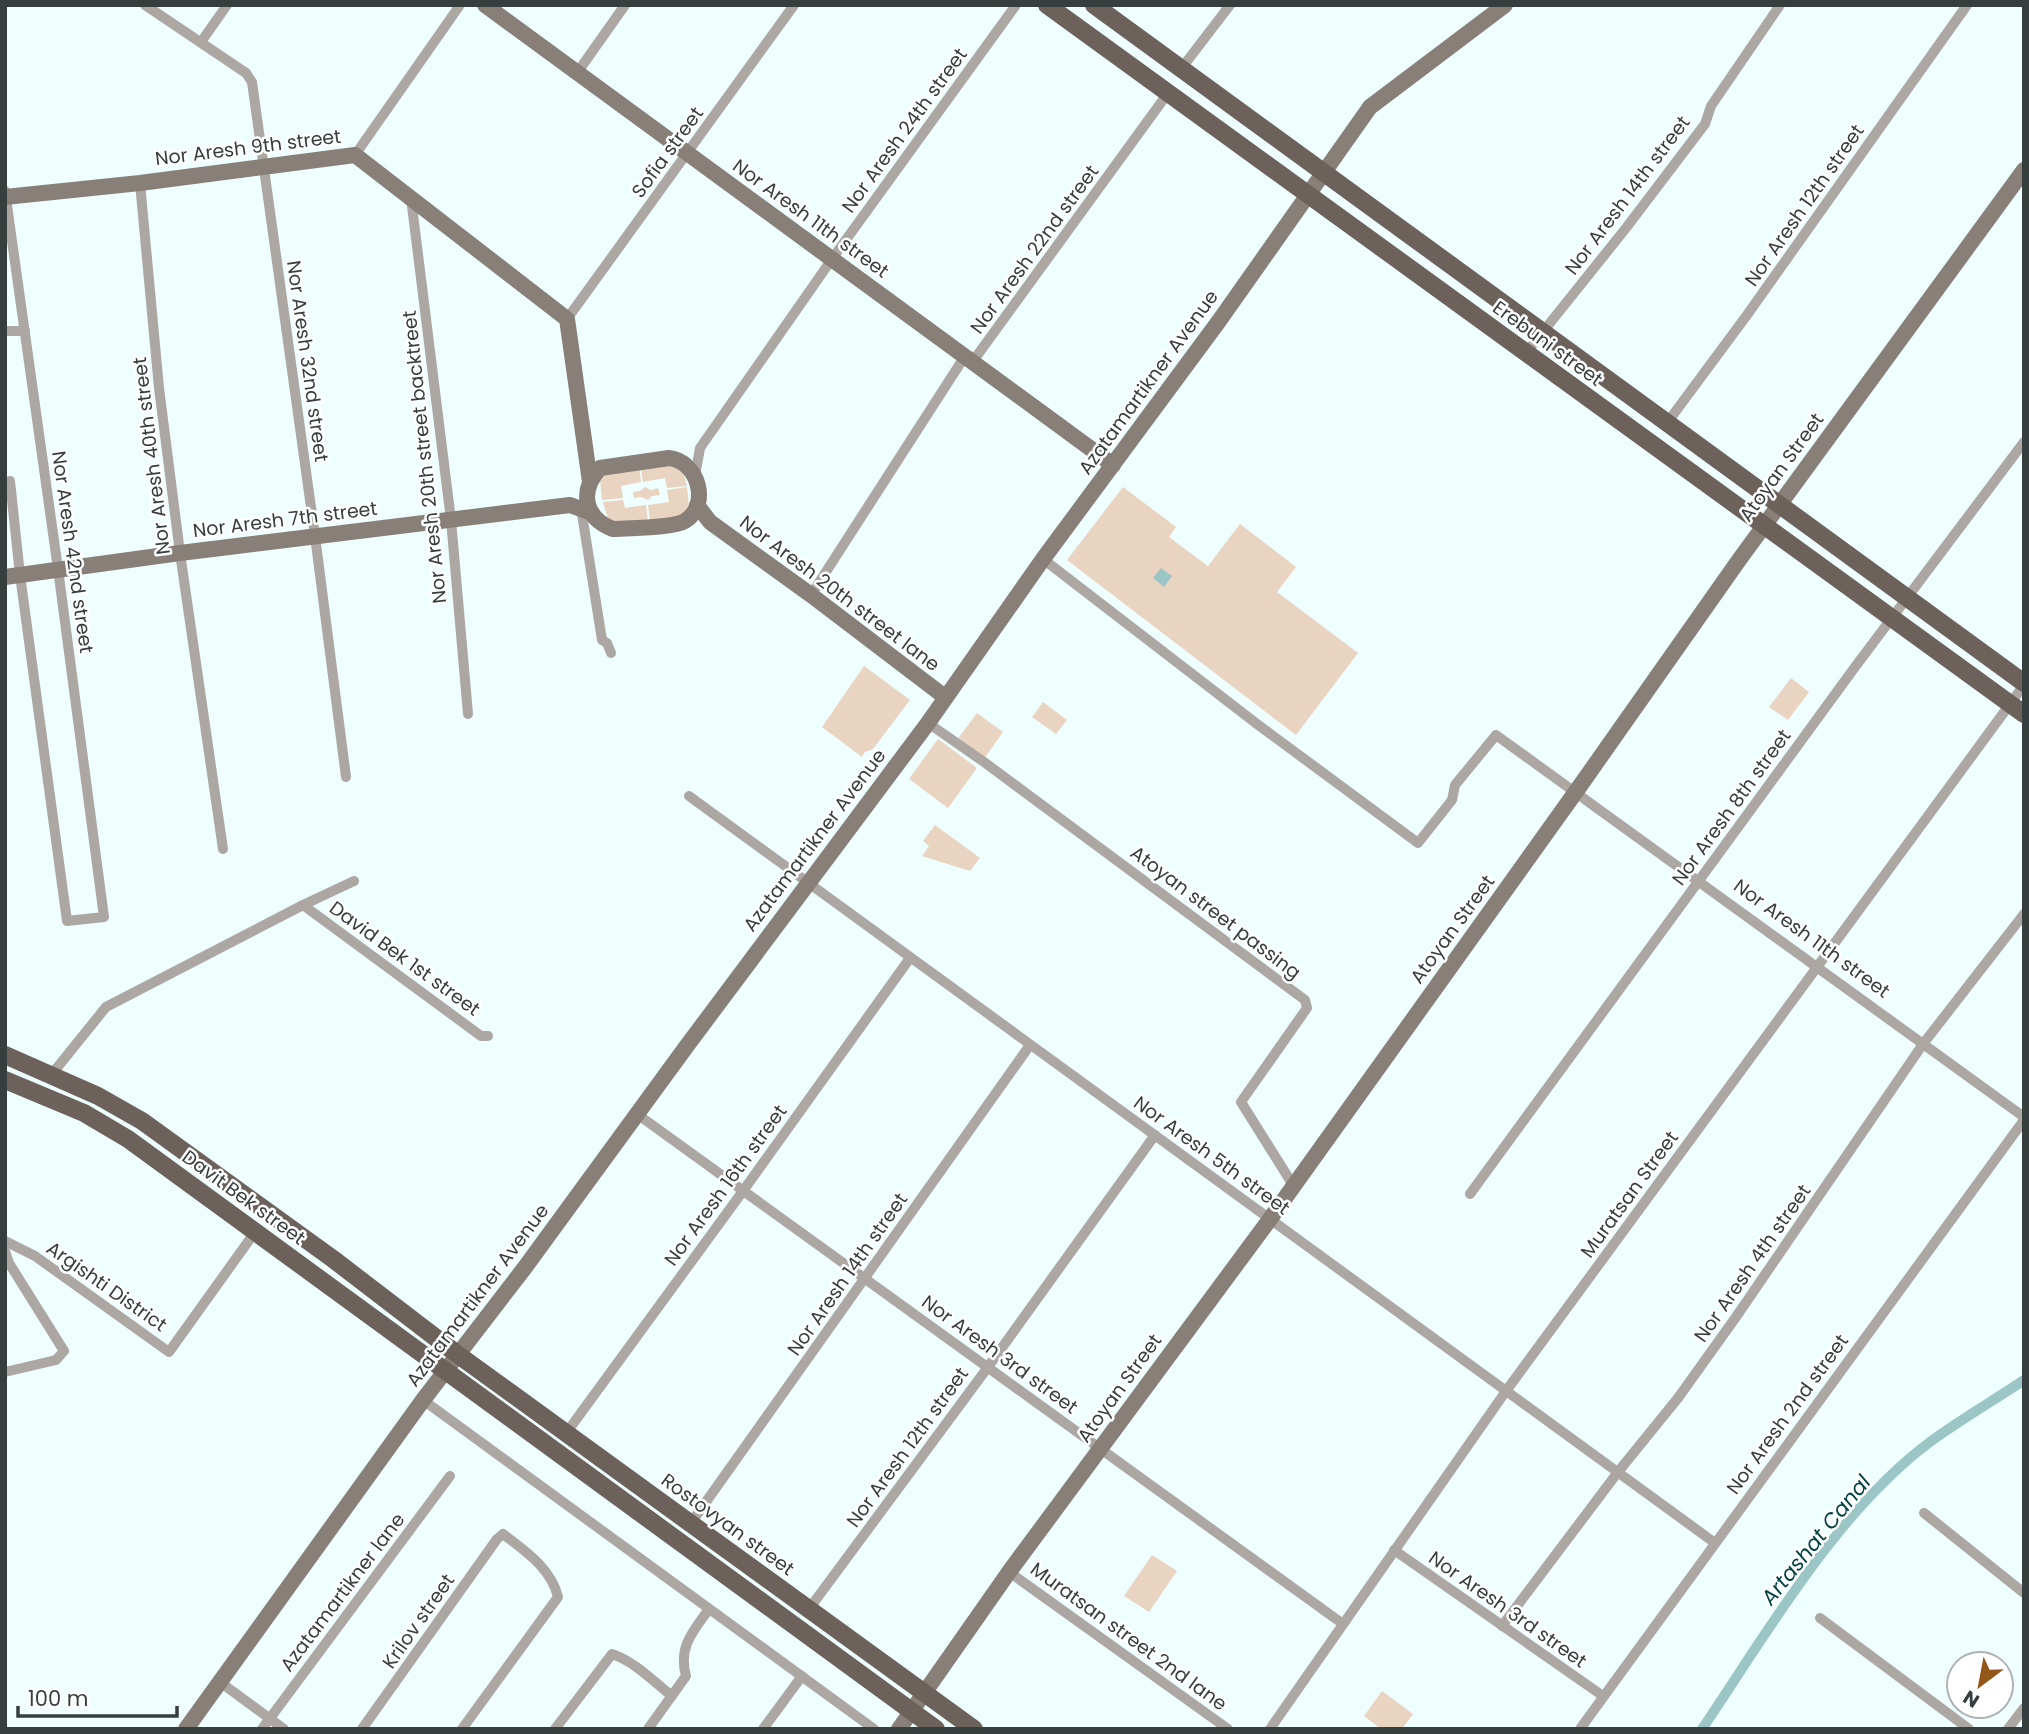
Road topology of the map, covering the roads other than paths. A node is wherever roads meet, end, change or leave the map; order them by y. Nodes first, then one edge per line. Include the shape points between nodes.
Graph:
1 (145, 5) edge
2 (227, 5) edge
3 (460, 5) edge
4 (485, 5) edge
5 (625, 5) edge
6 (794, 5) edge
7 (1016, 5) edge
8 (1047, 5) edge
9 (1094, 5) edge
10 (1230, 5) edge
11 (1504, 5) edge
12 (1780, 5) edge
13 (1966, 5) edge
14 (201, 42) junction
15 (1181, 69) junction
16 (577, 73) junction
17 (1168, 93) junction
18 (687, 154) junction
19 (355, 155) junction
20 (264, 166) junction
21 (2024, 170) edge
22 (1324, 173) junction
23 (140, 183) junction
24 (5, 191) edge
25 (1309, 195) junction
26 (6, 197) edge
27 (411, 198) junction
28 (832, 260) junction
29 (567, 319) junction
30 (5, 331) edge
31 (25, 331) junction
32 (1543, 333) junction
33 (1526, 353) junction
34 (965, 356) junction
35 (1667, 423) junction
36 (2024, 442) edge
37 (700, 448) junction
38 (586, 456) junction
39 (676, 459) junction
40 (1113, 465) junction
41 (604, 466) junction
42 (695, 475) junction
43 (10, 481) dead end
44 (584, 500) junction
45 (697, 505) junction
46 (1779, 505) junction
47 (451, 520) junction
48 (685, 521) junction
49 (710, 522) junction
50 (1764, 526) junction
51 (315, 536) junction
52 (180, 553) junction
53 (1043, 559) junction
54 (58, 569) junction
55 (13, 576) edge
56 (811, 595) junction
57 (1907, 598) junction
58 (1891, 618) junction
59 (611, 653) dead end
60 (2024, 684) edge
61 (945, 697) junction
62 (2017, 709) edge
63 (468, 714) dead end
64 (928, 723) junction
65 (346, 777) dead end
66 (1575, 793) junction
67 (689, 796) dead end
68 (223, 849) dead end
69 (355, 881) dead end
70 (1698, 882) junction
71 (808, 883) junction
72 (303, 905) junction
73 (2024, 914) edge
74 (910, 958) junction
75 (1815, 967) junction
76 (488, 1037) dead end
77 (1923, 1044) junction
78 (1030, 1045) junction
79 (5, 1055) edge
80 (52, 1074) junction
81 (5, 1080) edge
82 (637, 1114) junction
83 (2024, 1119) edge
84 (1155, 1135) junction
85 (1293, 1185) junction
86 (743, 1191) junction
87 (1471, 1194) dead end
88 (1270, 1219) junction
89 (256, 1232) junction
90 (5, 1241) edge
91 (5, 1251) edge
92 (865, 1279) junction
93 (457, 1354) junction
94 (988, 1367) junction
95 (444, 1371) junction
96 (5, 1373) edge
97 (1506, 1391) junction
98 (423, 1400) junction
99 (567, 1432) junction
100 (1101, 1448) junction
101 (1618, 1472) junction
102 (450, 1476) dead end
103 (1924, 1513) dead end
104 (691, 1523) junction
105 (1715, 1543) junction
106 (1394, 1550) junction
107 (1009, 1572) junction
108 (2024, 1593) edge
109 (709, 1609) junction
110 (809, 1609) junction
111 (1820, 1618) dead end
112 (1343, 1624) junction
113 (1502, 1626) junction
114 (802, 1676) junction
115 (220, 1682) junction
116 (926, 1693) junction
117 (672, 1696) junction
118 (1603, 1696) junction
119 (2024, 1708) edge
120 (912, 1711) junction
121 (270, 1718) junction
122 (186, 1729) edge
123 (262, 1729) edge
124 (285, 1729) edge
125 (362, 1729) edge
126 (462, 1729) edge
127 (555, 1729) edge
128 (648, 1729) edge
129 (763, 1729) edge
130 (874, 1729) edge
131 (900, 1729) edge
132 (936, 1729) edge
133 (974, 1729) edge
134 (1228, 1729) edge
135 (1270, 1729) edge
136 (1580, 1729) edge
137 (1969, 1729) edge
138 (2008, 1729) edge

1 - 14 street, Nor Aresh 32nd street
2 - 14 street
3 - 19 street
4 - 16 street, Nor Aresh 11th street
5 - 16 street
6 - 18 street, Sofia street
7 - 28 street, Nor Aresh 24th street
8 - 17 main road, Erebuni street
9 - 15 main road, Erebuni street
10 - 15 street
11 - 22 street, Azatamartikner Avenue via 1370,107
12 - 32 street, Nor Aresh 14th street via 1711,106 1705,124
13 - 35 street, Nor Aresh 12th street
14 - 20 street, Nor Aresh 32nd street via 250,77
15 - 22 main road, Erebuni street
16 - 18 street, Nor Aresh 11th street
17 - 25 main road, Erebuni street
17 - 34 street, Nor Aresh 22nd street via 976,357
18 - 28 street, Nor Aresh 11th street
18 - 29 street, Sofia street
19 - 20 street, Nor Aresh 9th street
19 - 27 street, Nor Aresh 9th street
20 - 23 street, Nor Aresh 9th street
20 - 51 street, Nor Aresh 32nd street
21 - 46 street, Atoyan Street
22 - 25 street, Azatamartikner Avenue
22 - 32 main road, Erebuni street
23 - 26 street, Nor Aresh 9th street
23 - 52 street, Nor Aresh 40th street
24 - 26 street, Nor Aresh 42nd street
25 - 33 main road, Erebuni street
25 - 40 street, Azatamartikner Avenue
26 - 31 street, Nor Aresh 42nd street
27 - 29 street, Nor Aresh 9th street
27 - 47 street, Nor Aresh 20th street backtreet
28 - 34 street, Nor Aresh 11th street
28 - 37 street, Nor Aresh 24th street
29 - 38 street
30 - 31 street
31 - 54 street, Nor Aresh 42nd street
32 - 33 street, Nor Aresh 14th street
32 - 35 main road, Erebuni street
33 - 50 main road, Erebuni street
34 - 40 street, Nor Aresh 11th street
34 - 56 street, Nor Aresh 22nd street
35 - 46 main road, Erebuni street
36 - 57 street, Nor Aresh 8th street
37 - 39 street
37 - 42 street, Nor Aresh 24th street
38 - 41 street
38 - 44 street
39 - 41 street
39 - 42 street
40 - 53 street, Azatamartikner Avenue
41 - 44 street
42 - 45 street
43 - 55 street
44 - 47 street, Nor Aresh 7th street
44 - 48 street via 604,526 613,530
44 - 59 street via 602,640
45 - 48 street
45 - 49 street, Nor Aresh 20th street lane
46 - 50 street, Atoyan Street
46 - 57 main road, Erebuni street
47 - 51 street, Nor Aresh 7th street
47 - 63 street, Nor Aresh 20th street backtreet
48 - 49 street, Nor Aresh 20th street lane
49 - 56 street, Nor Aresh 20th street lane
50 - 58 main road, Erebuni street
50 - 66 street, Atoyan Street
51 - 52 street, Nor Aresh 7th street
51 - 65 street, Nor Aresh 32nd street
52 - 54 street, Nor Aresh 7th street
52 - 68 street, Nor Aresh 40th street
53 - 61 street, Azatamartikner Avenue
53 - 66 street, Nor Aresh 11th street via 1418,843 1452,800 1455,785 1496,735
54 - 55 street, Nor Aresh 7th street
54 - 55 street, Nor Aresh 42nd street via 104,917 67,921
56 - 61 street, Nor Aresh 20th street lane
57 - 58 street, Nor Aresh 8th street
57 - 60 main road, Erebuni street
58 - 62 main road, Erebuni street
58 - 70 street, Nor Aresh 8th street
60 - 62 street, Muratsan Street
61 - 64 street, Azatamartikner Avenue
62 - 75 street, Muratsan Street via 1976,752
64 - 71 street, Azatamartikner Avenue
64 - 85 street, Atoyan street passing via 1305,1000 1307,1008 1241,1102
66 - 70 street, Nor Aresh 11th street
66 - 85 street, Atoyan Street
67 - 71 street, Nor Aresh 5th street
69 - 72 street
70 - 75 street, Nor Aresh 11th street
70 - 87 street, Nor Aresh 8th street
71 - 74 street, Nor Aresh 5th street
71 - 82 street, Azatamartikner Avenue
72 - 76 street, David Bek 1st street
72 - 80 street via 107,1007
73 - 77 street, Nor Aresh 4th street
74 - 78 street, Nor Aresh 5th street
74 - 86 street, Nor Aresh 16th street
75 - 77 street, Nor Aresh 11th street
75 - 97 street, Muratsan Street
77 - 83 street, Nor Aresh 11th street
77 - 101 street, Nor Aresh 4th street via 1729,1328
78 - 84 street, Nor Aresh 5th street
78 - 92 street, Nor Aresh 14th street
79 - 80 main road, Davit Bek street
80 - 93 main road, Davit Bek street via 142,1121
81 - 89 main road, Davit Bek street via 83,1113 128,1139
82 - 86 street, Nor Aresh 3rd street
82 - 93 street, Azatamartikner Avenue
83 - 105 street, Nor Aresh 2nd street
84 - 88 street, Nor Aresh 5th street
84 - 94 street, Nor Aresh 12th street
85 - 88 street, Atoyan Street
86 - 92 street, Nor Aresh 3rd street
86 - 99 street, Nor Aresh 16th street
88 - 97 street, Nor Aresh 5th street
88 - 100 street, Atoyan Street
89 - 90 street, Argishti District via 169,1352 35,1256
89 - 95 main road, Davit Bek street
91 - 96 street via 64,1351 56,1360
92 - 94 street, Nor Aresh 3rd street
92 - 104 street, Nor Aresh 14th street
93 - 95 street, Azatamartikner Avenue
93 - 99 main road, Rostovyan street
94 - 100 street, Nor Aresh 3rd street
94 - 110 street, Nor Aresh 12th street
95 - 98 street, Azatamartikner Avenue
95 - 120 main road
97 - 101 street, Nor Aresh 5th street
97 - 106 street, Muratsan Street
98 - 109 street
98 - 115 street, Azatamartikner Avenue
99 - 104 main road, Rostovyan street
100 - 107 street, Atoyan Street
100 - 112 street, Nor Aresh 3rd street
101 - 105 street, Nor Aresh 5th street
101 - 113 street, Nor Aresh 4th street
102 - 121 street, Azatamartikner lane
103 - 108 street
104 - 110 main road, Rostovyan street
105 - 118 street, Nor Aresh 2nd street
106 - 112 street, Muratsan Street
106 - 113 street, Nor Aresh 3rd street
107 - 116 street, Atoyan Street
107 - 134 street, Muratsan street 2nd lane
109 - 114 street
109 - 117 street via 689,1636 686,1676
110 - 116 main road, Rostovyan street
111 - 137 street
112 - 135 street, Muratsan Street
113 - 118 street, Nor Aresh 3rd street
114 - 129 street
114 - 130 street
115 - 121 street
115 - 122 street, Azatamartikner Avenue
116 - 120 street, Atoyan Street
116 - 133 main road, Rostovyan street
117 - 127 street via 612,1654
117 - 128 street
118 - 136 street, Nor Aresh 2nd street
119 - 138 street
120 - 131 street, Atoyan Street
120 - 132 main road
121 - 123 street, Azatamartikner lane
121 - 124 street
125 - 126 street, Krilov street via 503,1534 552,1578 558,1597

